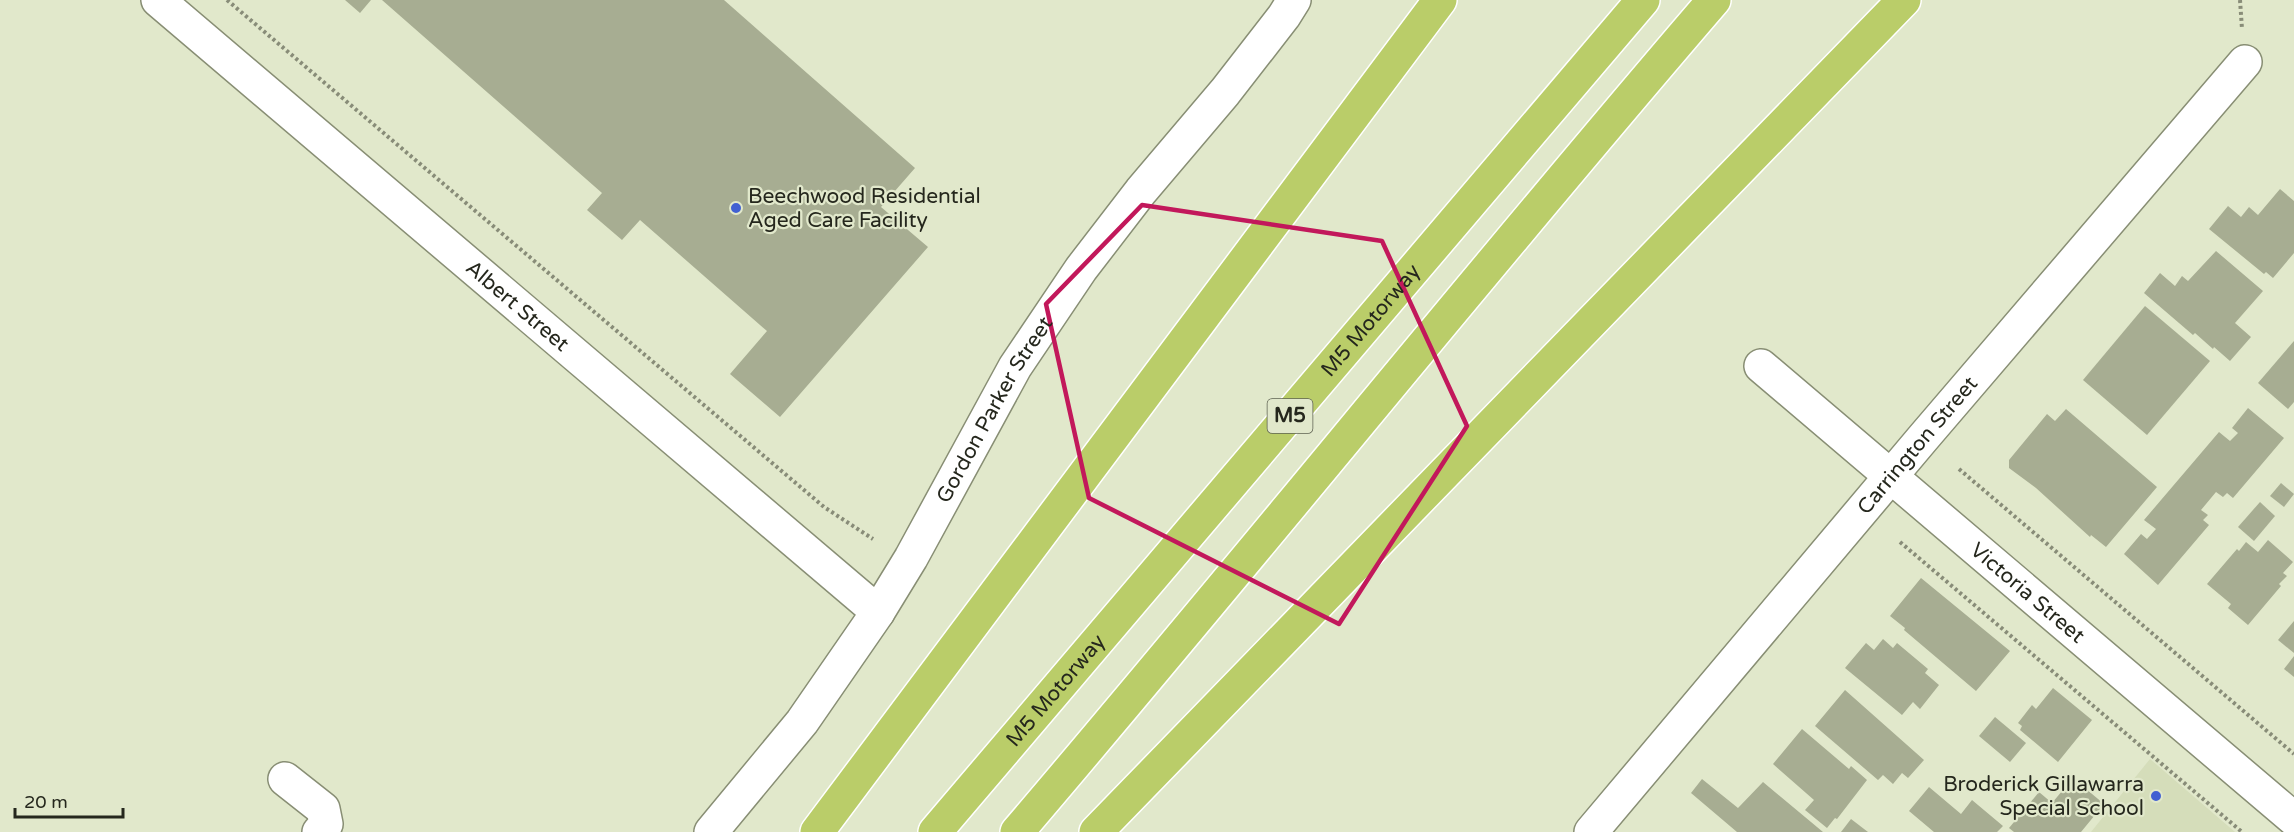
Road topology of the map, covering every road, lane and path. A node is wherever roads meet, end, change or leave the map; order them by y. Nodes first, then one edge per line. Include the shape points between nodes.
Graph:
1 (158, 0) edge
2 (227, 0) edge
3 (1294, 0) edge
4 (1440, 0) edge
5 (1643, 0) edge
6 (1714, 0) edge
7 (1904, 0) edge
8 (2245, 62) dead end
9 (1761, 366) dead end
10 (1959, 469) dead end
11 (1891, 476) junction
12 (873, 539) dead end
13 (1900, 542) dead end
14 (878, 612) junction
15 (2294, 753) edge
16 (285, 779) dead end
17 (2294, 819) edge
18 (330, 829) edge
19 (711, 832) edge
20 (816, 832) edge
21 (935, 832) edge
22 (1017, 832) edge
23 (1096, 832) edge
24 (1592, 832) edge
25 (2242, 832) edge

1 - 14 street, Albert Street
2 - 12 path via 824,507
3 - 14 street, Gordon Parker Street via 1225,92 1123,214 1047,319
4 - 20 highway
5 - 21 highway, M5 Motorway / M5
6 - 22 highway, M5
7 - 23 highway
8 - 11 street, Carrington Street
9 - 11 street, Victoria Street
10 - 15 path
11 - 17 street, Victoria Street
11 - 24 street, Carrington Street
13 - 25 path
14 - 19 street, Gordon Parker Street via 802,722
16 - 18 street via 323,808

